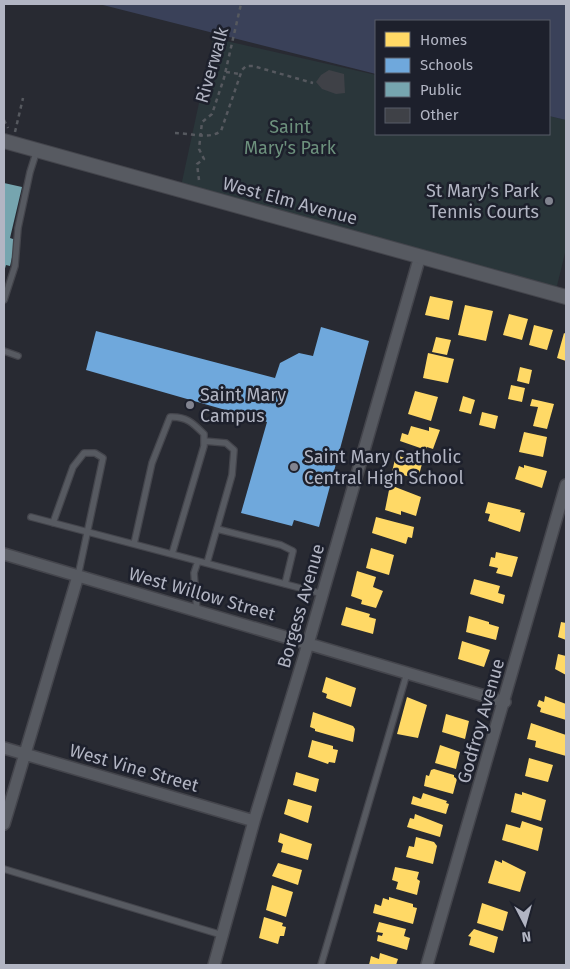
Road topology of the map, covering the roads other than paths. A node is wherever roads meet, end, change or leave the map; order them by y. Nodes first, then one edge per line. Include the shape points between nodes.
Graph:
1 (9, 142) edge
2 (38, 150) junction
3 (420, 256) junction
4 (566, 297) edge
5 (4, 300) edge
6 (4, 351) edge
7 (18, 356) dead end
8 (204, 441) junction
9 (566, 485) edge
10 (32, 517) dead end
11 (53, 522) junction
12 (216, 529) junction
13 (86, 531) junction
14 (134, 544) junction
15 (4, 554) edge
16 (172, 554) junction
17 (198, 561) junction
18 (207, 563) junction
19 (78, 576) junction
20 (286, 584) junction
21 (323, 594) junction
22 (197, 611) junction
23 (308, 644) junction
24 (407, 673) junction
25 (505, 702) junction
26 (4, 748) edge
27 (24, 754) junction
28 (254, 821) junction
29 (4, 824) edge
30 (4, 869) edge
31 (222, 935) junction
32 (214, 965) edge
33 (321, 965) edge
34 (427, 965) edge

1 - 2 street, West Elm Avenue
2 - 3 street, West Elm Avenue
2 - 5 lane via 18,228 15,266
3 - 4 street, West Elm Avenue
3 - 21 street, Borgess Avenue
6 - 7 lane
8 - 12 lane via 226,443 234,450 232,475
8 - 14 lane via 204,434 192,422 181,416 170,417 152,463
8 - 16 lane
9 - 25 street, Godfroy Avenue
10 - 11 lane
11 - 13 lane
11 - 13 lane via 73,467 84,453 95,453 103,458 102,468
12 - 18 lane
12 - 20 lane via 293,551
13 - 14 lane
13 - 19 lane
14 - 16 lane
15 - 19 street, West Willow Street
16 - 17 lane
17 - 18 lane
17 - 22 lane via 194,573
18 - 20 lane
19 - 22 street, West Willow Street
19 - 27 street
20 - 21 lane
21 - 23 street, Borgess Avenue
22 - 23 street, West Willow Street
23 - 24 street, West Willow Street
23 - 28 street, Borgess Avenue
24 - 25 street, West Willow Street
24 - 33 lane
25 - 34 street, Godfroy Avenue
26 - 27 street, West Vine Street
27 - 28 street, West Vine Street
27 - 29 street
28 - 31 street, Borgess Avenue
30 - 31 lane
31 - 32 street, Borgess Avenue

